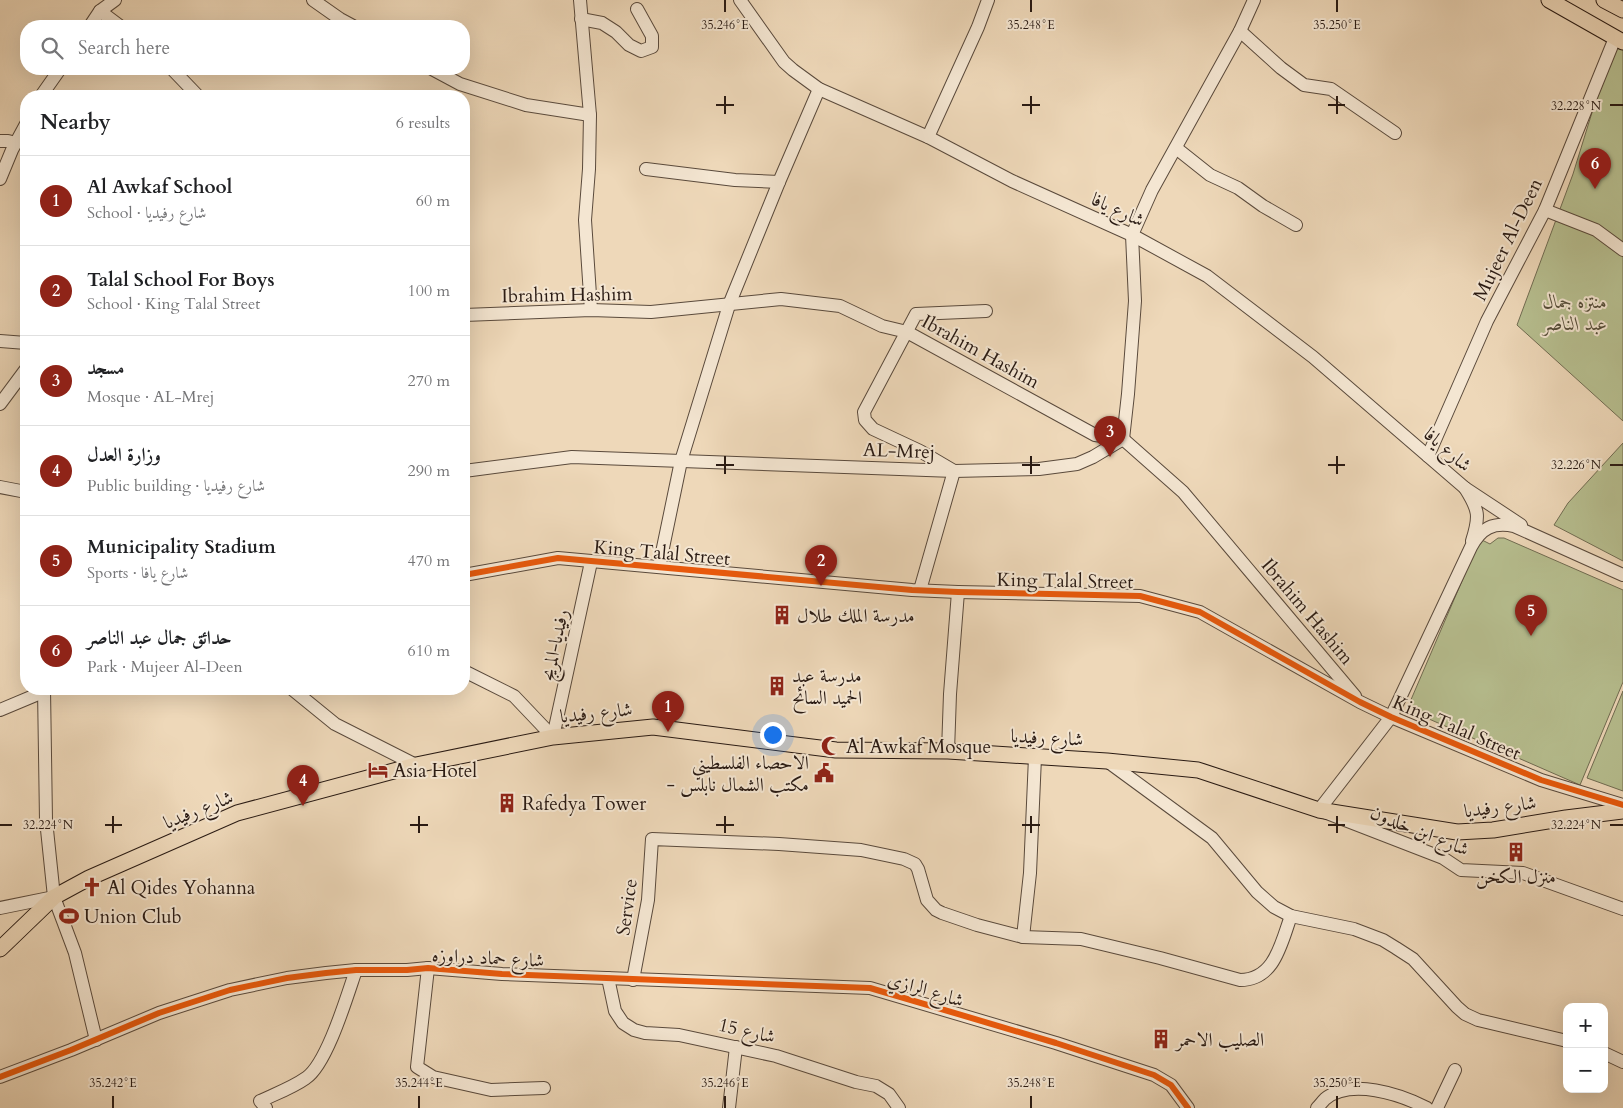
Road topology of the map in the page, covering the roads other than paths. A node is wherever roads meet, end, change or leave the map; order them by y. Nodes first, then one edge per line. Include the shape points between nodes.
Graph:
1 (115, 0) edge
2 (313, 0) edge
3 (580, 0) edge
4 (740, 0) edge
5 (988, 0) edge
6 (1254, 0) edge
7 (1550, 0) edge
8 (1604, 0) edge
9 (637, 9) dead end
10 (1623, 10) edge
11 (100, 11) junction
12 (581, 19) junction
13 (94, 20) edge
14 (112, 20) edge
15 (342, 20) edge
16 (1240, 30) junction
17 (1619, 40) edge
18 (56, 75) edge
19 (178, 75) edge
20 (440, 75) edge
21 (820, 89) junction
22 (45, 90) edge
23 (192, 90) edge
24 (459, 90) edge
25 (470, 92) edge
26 (590, 115) junction
27 (1395, 134) dead end
28 (20, 135) edge
29 (928, 137) junction
30 (0, 141) edge
31 (16, 143) junction
32 (1176, 148) junction
33 (646, 169) dead end
34 (0, 179) edge
35 (779, 182) junction
36 (1545, 210) junction
37 (1296, 225) dead end
38 (1132, 235) junction
39 (1623, 250) edge
40 (729, 304) junction
41 (591, 310) junction
42 (986, 311) dead end
43 (470, 315) edge
44 (907, 332) junction
45 (0, 340) edge
46 (20, 342) edge
47 (20, 377) edge
48 (0, 404) edge
49 (1123, 439) junction
50 (1428, 456) junction
51 (681, 461) junction
52 (470, 470) edge
53 (954, 471) junction
54 (0, 487) edge
55 (1465, 488) junction
56 (20, 491) edge
57 (1542, 539) junction
58 (1474, 542) junction
59 (591, 562) junction
60 (659, 567) junction
61 (470, 574) edge
62 (1623, 575) edge
63 (920, 590) junction
64 (958, 592) junction
65 (470, 674) edge
66 (34, 695) edge
67 (43, 695) edge
68 (299, 695) edge
69 (1360, 702) junction
70 (0, 710) edge
71 (1391, 717) junction
72 (553, 737) junction
73 (948, 751) junction
74 (1035, 757) junction
75 (1107, 761) junction
76 (416, 765) junction
77 (1623, 805) edge
78 (1319, 810) junction
79 (1623, 811) edge
80 (54, 897) junction
81 (0, 908) edge
82 (1623, 910) edge
83 (1291, 916) junction
84 (1023, 937) junction
85 (0, 949) edge
86 (428, 968) junction
87 (356, 970) junction
88 (608, 978) junction
89 (633, 980) junction
90 (96, 1040) junction
91 (1563, 1040) edge
92 (736, 1047) junction
93 (1608, 1055) edge
94 (1623, 1062) edge
95 (1455, 1070) dead end
96 (0, 1077) edge
97 (544, 1088) dead end
98 (266, 1108) edge
99 (729, 1108) edge
100 (900, 1108) edge
101 (1188, 1108) edge
102 (1317, 1108) edge
103 (1427, 1108) edge
104 (1436, 1108) edge

1 - 11 street
2 - 15 street
3 - 12 street
4 - 21 street, شارع يافا via 784,62
5 - 29 street
6 - 16 street
7 - 17 main road
8 - 10 main road
9 - 12 street via 652,36 652,48 642,51 629,45 602,23
11 - 13 street
11 - 14 street
12 - 26 street
16 - 27 street via 1304,85 1331,89
16 - 32 street
17 - 36 street, Mujeer Al-Deen
18 - 22 street
19 - 23 street
20 - 24 street
21 - 29 street, شارع يافا
21 - 35 street
25 - 26 street
26 - 41 street via 585,220
28 - 31 street
29 - 38 street, شارع يافا via 1012,181
30 - 31 street
31 - 34 street
32 - 37 street via 1210,175 1238,188
32 - 38 street
33 - 35 street
35 - 40 street
36 - 39 street via 1596,230
36 - 50 street, Mujeer Al-Deen via 1487,321
38 - 49 street via 1135,302
38 - 50 street, شارع يافا via 1207,276 1313,357
40 - 41 street, Ibrahim Hashim via 651,312
40 - 44 street, Ibrahim Hashim via 781,299 840,306 882,326
40 - 51 street
41 - 43 street, Ibrahim Hashim
42 - 44 street via 916,314
44 - 49 street, Ibrahim Hashim via 1095,435
44 - 53 street via 864,412 865,420 873,429
45 - 46 street
47 - 48 street
49 - 53 street, AL-Mrej via 1077,464 1039,469
49 - 69 street, Ibrahim Hashim via 1183,492
50 - 55 street, شارع يافا
51 - 52 street, AL-Mrej via 572,457
51 - 53 street, AL-Mrej
51 - 60 street
53 - 63 street
54 - 56 street
55 - 57 street
55 - 58 street via 1477,512
57 - 58 street via 1504,524 1489,528
57 - 62 street
58 - 71 street
59 - 60 street, King Talal Street
59 - 61 street, King Talal Street via 558,558
59 - 72 street, رفيديا-المريج
60 - 63 street, King Talal Street
63 - 64 street, King Talal Street
64 - 69 street, King Talal Street via 1140,596 1200,612
64 - 73 street
65 - 72 street via 514,696
66 - 70 street
67 - 80 street via 46,820
68 - 76 street via 335,724
69 - 71 street, King Talal Street
71 - 77 street, King Talal Street via 1541,780
71 - 78 street
72 - 73 main road, شارع رفيديا via 653,726 836,750
72 - 76 main road, شارع رفيديا
73 - 74 main road, شارع رفيديا
74 - 75 main road, شارع رفيديا
74 - 84 street via 1030,873
75 - 78 main road, شارع رفيديا via 1198,770
75 - 83 street via 1212,838 1266,900
76 - 80 main road, شارع رفيديا via 237,813 89,878
78 - 79 main road, شارع رفيديا via 1457,832 1493,830
78 - 82 street, شارع ابن خلدون via 1443,858 1461,870 1523,873
80 - 81 street
80 - 85 main road, شارع رفيديا
80 - 90 street via 75,953
83 - 84 street via 1270,968 1248,980 1081,939
83 - 91 street via 1354,929 1383,940 1413,959 1457,1007 1472,1017
84 - 89 street, Service via 936,910 927,900 918,869 909,860 861,850 652,840 648,900
86 - 87 street, شارع حماد دراوزه
86 - 88 street, شارع حماد دراوزه
86 - 97 street via 417,1067 433,1077 491,1090
87 - 90 street, شارع حماد دراوزه via 294,977 230,990 159,1013
87 - 98 street via 321,1059 307,1078 260,1101
88 - 89 street, شارع حماد دراوزه
88 - 92 street, شارع 15 via 615,1012 628,1027 640,1032 679,1035
89 - 101 street, شارع الرازي via 870,988 1154,1075 1170,1085
90 - 96 street, شارع حماد دراوزه
92 - 99 street
92 - 100 street, شارع 15 via 876,1086 889,1094
93 - 94 street
95 - 104 street
102 - 103 street via 1338,1092 1357,1089 1396,1096

